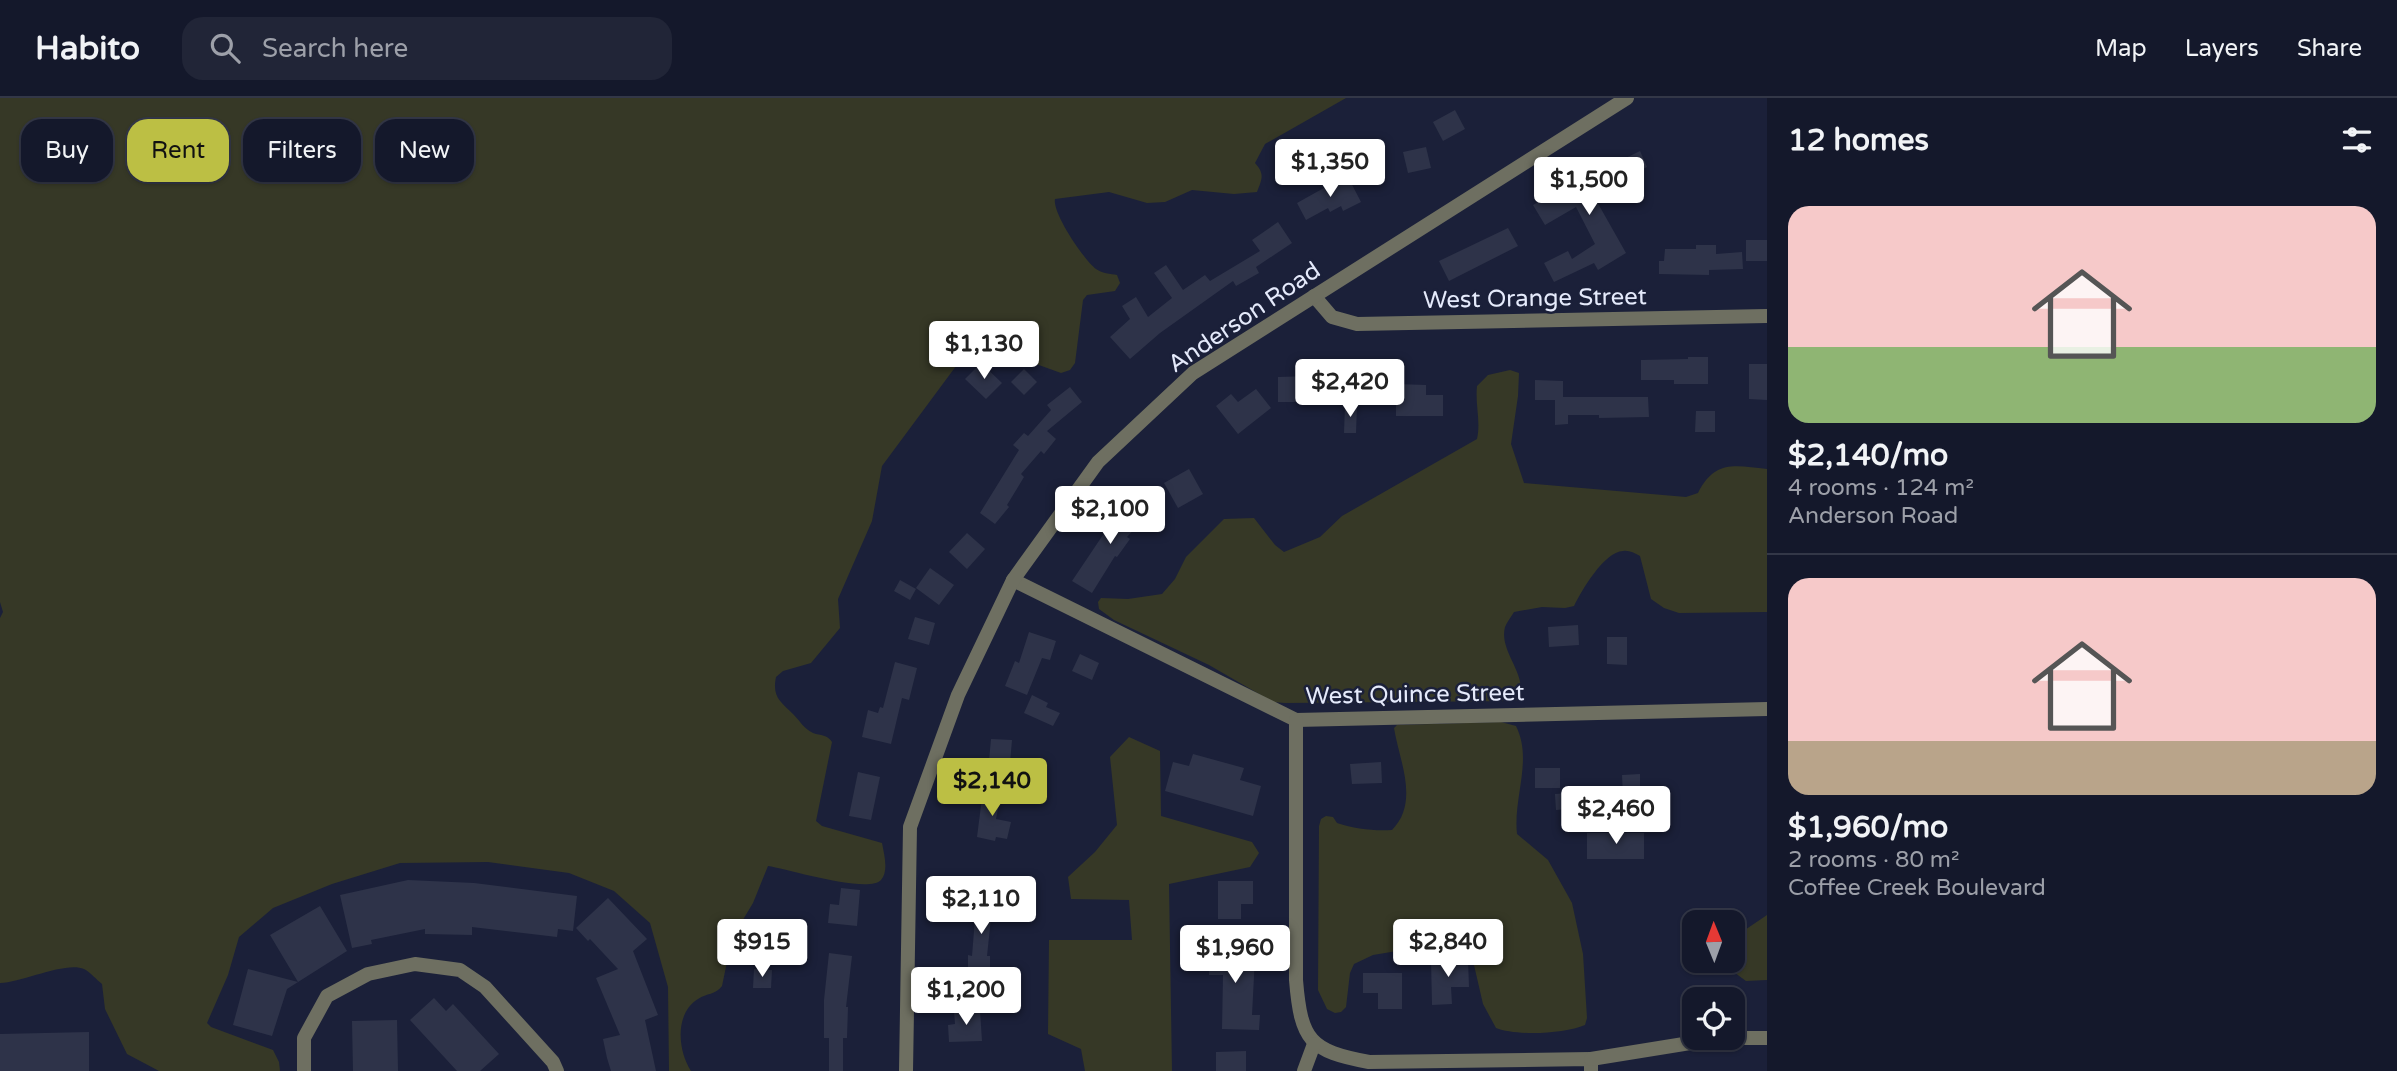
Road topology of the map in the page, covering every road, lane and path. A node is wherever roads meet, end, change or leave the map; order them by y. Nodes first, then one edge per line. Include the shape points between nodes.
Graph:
1 (1627, 98) edge
2 (1314, 296) junction
3 (1767, 316) edge
4 (1013, 580) junction
5 (1767, 709) edge
6 (1296, 719) junction
7 (1767, 1038) edge
8 (1314, 1044) junction
9 (1591, 1065) edge
10 (304, 1071) edge
11 (557, 1071) edge
12 (906, 1071) edge
13 (1304, 1071) edge

1 - 2 street, Anderson Road
2 - 3 street, West Orange Street via 1332,317 1357,324
2 - 4 street, Anderson Road via 1192,373 1098,462
4 - 6 street, West Quince Street
4 - 12 street, Anderson Road via 958,695 910,827
5 - 6 street, West Quince Street
6 - 8 street via 1296,980 1304,1026
7 - 9 street via 1721,1038
8 - 9 street via 1336,1056 1369,1062
8 - 13 street
10 - 11 street via 304,1038 327,996 368,974 415,964 460,970 485,987

